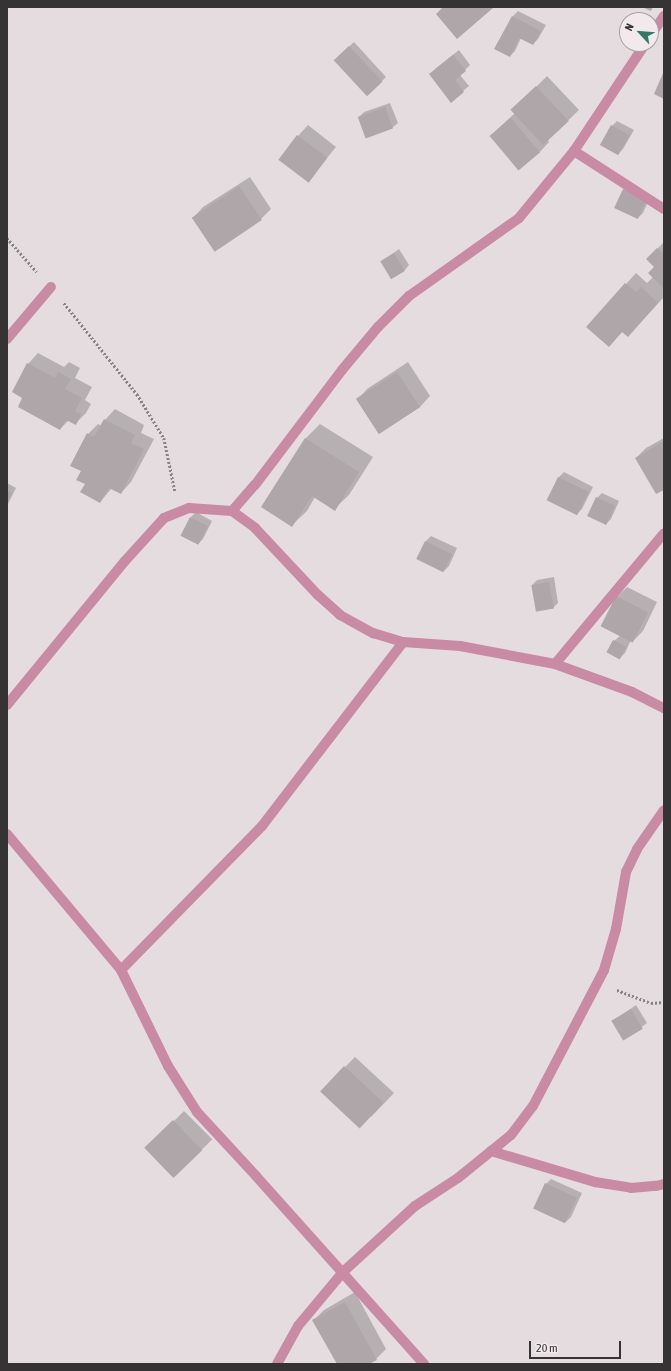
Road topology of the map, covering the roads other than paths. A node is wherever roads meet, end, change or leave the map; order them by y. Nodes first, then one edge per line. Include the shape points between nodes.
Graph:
1 (640, 52) edge
2 (574, 151) junction
3 (664, 209) edge
4 (51, 287) road end
5 (7, 339) edge
6 (232, 511) junction
7 (664, 533) edge
8 (403, 642) junction
9 (555, 664) junction
10 (7, 705) edge
11 (664, 708) edge
12 (664, 810) edge
13 (7, 834) edge
14 (121, 970) junction
15 (491, 1151) junction
16 (664, 1184) edge
17 (343, 1272) junction
18 (277, 1364) edge
19 (424, 1364) edge

1 - 2 street
2 - 3 street
2 - 6 street via 519,218 409,296 378,327
4 - 5 street
6 - 8 street via 255,528 340,616 373,634
6 - 10 street via 189,508 164,518 124,561
7 - 9 street
8 - 9 street via 460,646
8 - 14 street via 262,826
9 - 11 street via 632,692
12 - 15 street via 637,849 626,872 616,929 598,983 533,1106 511,1135
13 - 14 street
14 - 17 street via 168,1066 197,1112
15 - 16 street via 596,1182 631,1188
15 - 17 street via 458,1178 415,1206
17 - 18 street via 298,1326
17 - 19 street

